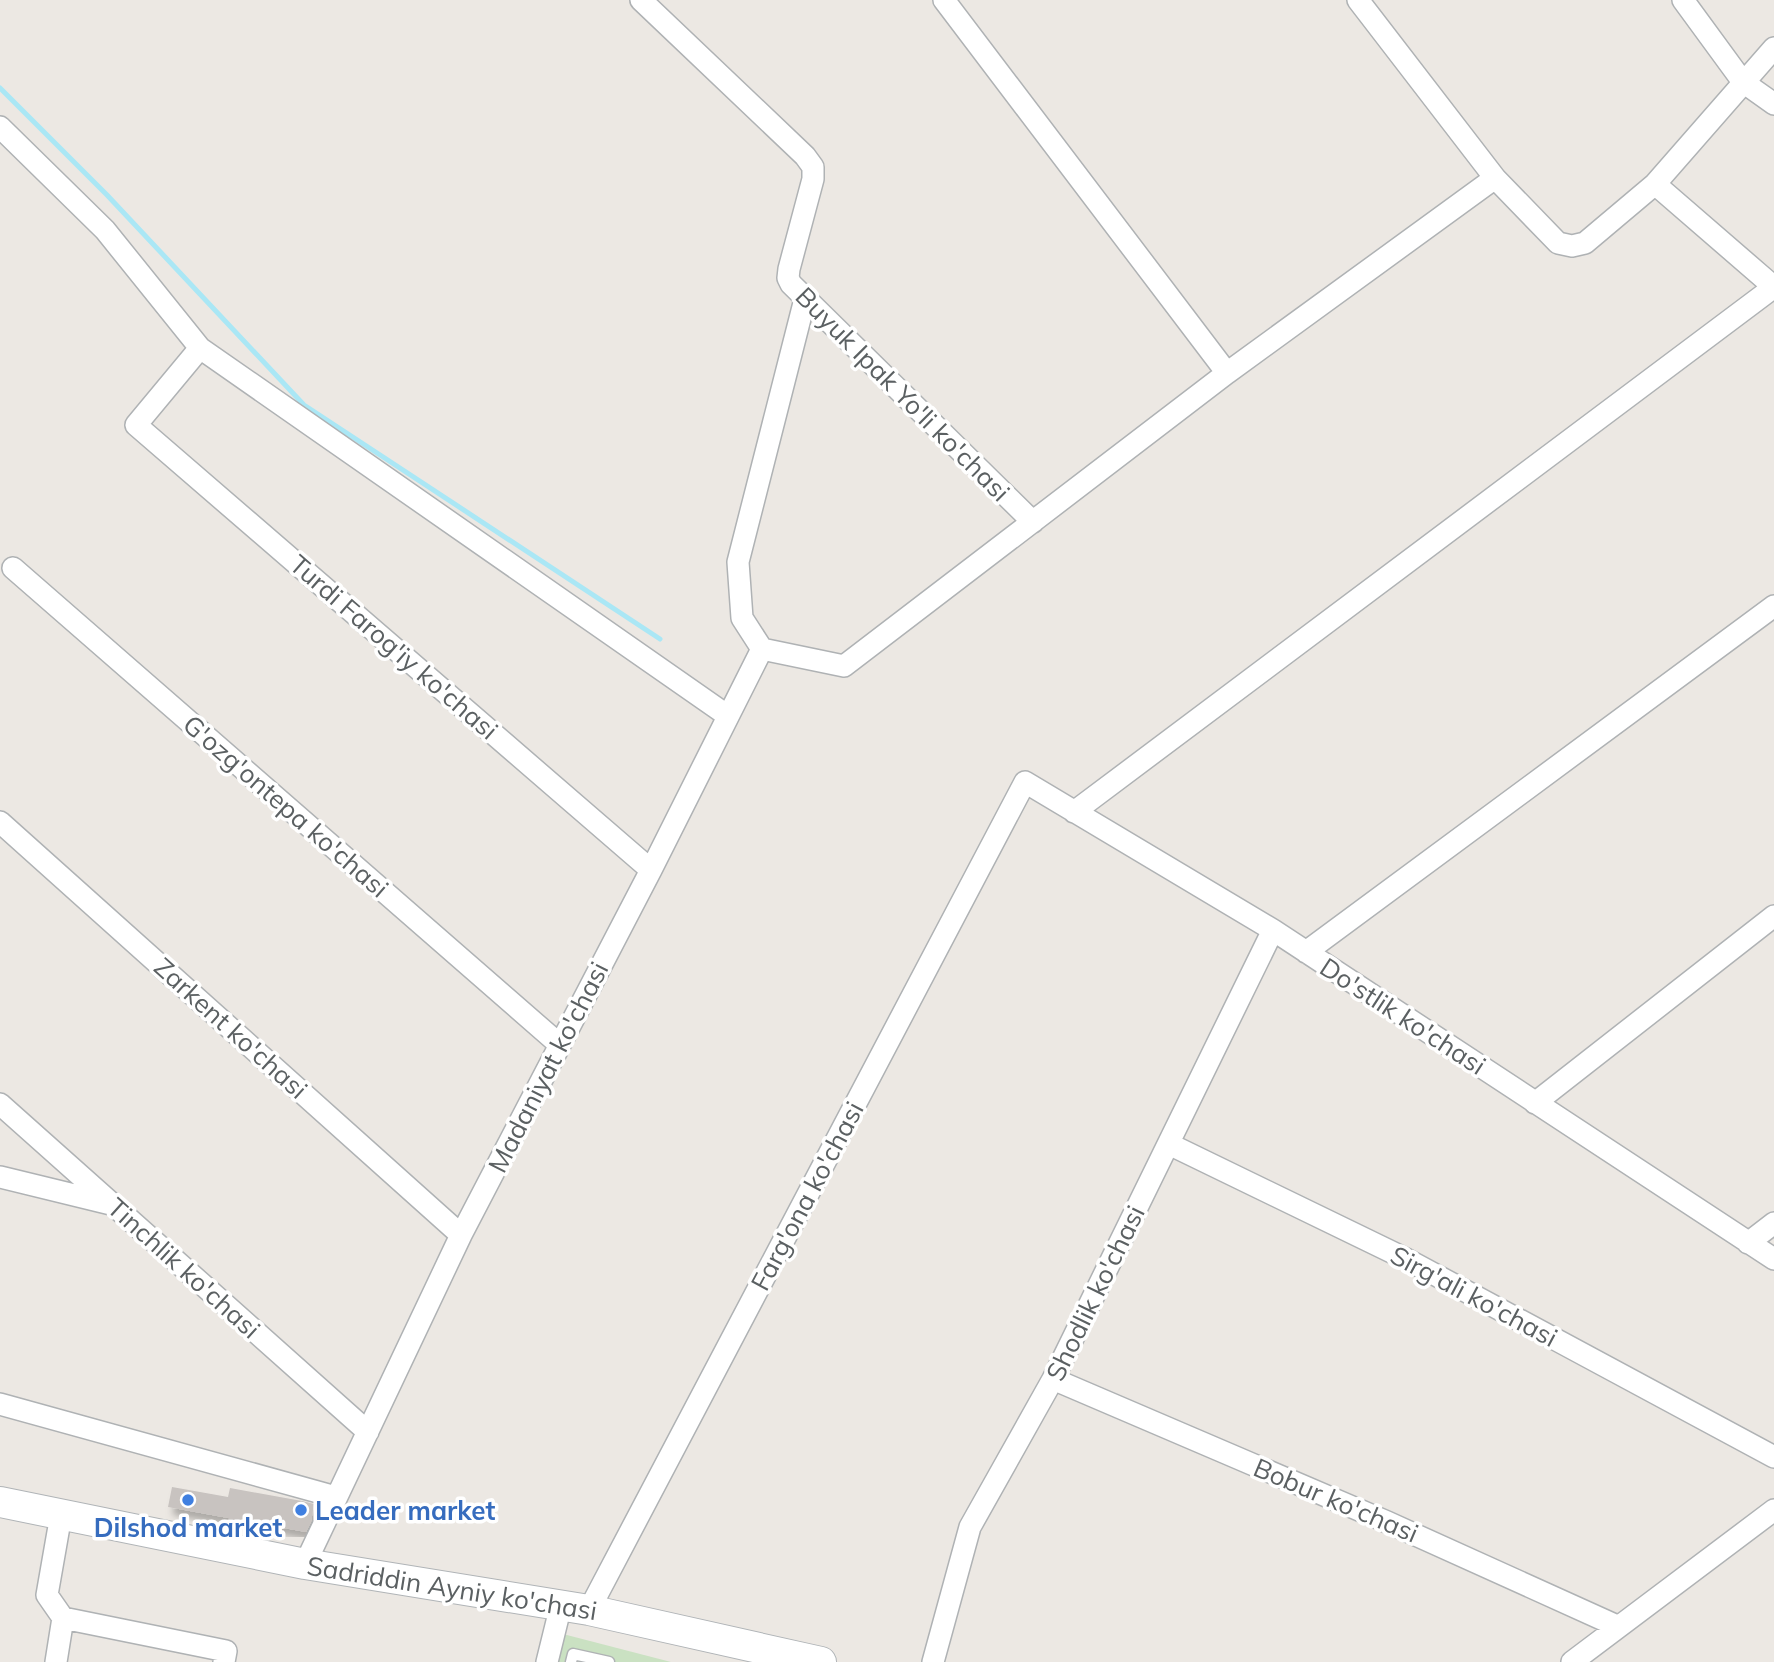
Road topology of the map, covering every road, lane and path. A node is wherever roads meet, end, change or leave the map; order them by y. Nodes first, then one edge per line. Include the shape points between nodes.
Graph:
1 (641, 0) edge
2 (944, 0) edge
3 (1359, 0) edge
4 (1683, 0) edge
5 (1774, 48) edge
6 (1743, 82) junction
7 (1774, 104) edge
8 (0, 127) edge
9 (1495, 178) junction
10 (1656, 184) junction
11 (1774, 287) edge
12 (805, 299) junction
13 (200, 348) junction
14 (1227, 373) junction
15 (1033, 522) junction
16 (13, 568) dead end
17 (1774, 606) edge
18 (762, 649) junction
19 (728, 716) junction
20 (1025, 782) joint
21 (1074, 812) junction
22 (0, 822) edge
23 (651, 870) junction
24 (1774, 916) edge
25 (1273, 930) junction
26 (1306, 952) junction
27 (559, 1045) junction
28 (1535, 1103) junction
29 (0, 1104) edge
30 (1169, 1144) junction
31 (0, 1177) edge
32 (113, 1205) junction
33 (1774, 1223) edge
34 (461, 1235) junction
35 (1748, 1242) junction
36 (1774, 1259) edge
37 (1053, 1379) junction
38 (0, 1404) edge
39 (368, 1432) junction
40 (1774, 1457) edge
41 (337, 1497) junction
42 (0, 1502) edge
43 (1774, 1510) edge
44 (61, 1514) junction
45 (305, 1564) junction
46 (575, 1607) junction
47 (63, 1618) junction
48 (1617, 1626) junction
49 (56, 1662) edge
50 (224, 1662) edge
51 (547, 1662) edge
52 (571, 1662) edge
53 (609, 1662) edge
54 (821, 1662) edge
55 (933, 1662) edge
56 (1572, 1662) edge

1 - 12 street, Buyuk Ipak Yo'li ko'chasi via 813,167 788,278
2 - 14 street
3 - 9 street
4 - 6 street
5 - 6 street
6 - 7 street
6 - 10 street
8 - 13 street via 104,230
9 - 10 street via 1558,243 1572,246 1585,243
9 - 14 street
10 - 11 street
11 - 21 street
12 - 15 street, Buyuk Ipak Yo'li ko'chasi
12 - 18 street via 738,562 742,618
13 - 19 street
13 - 23 street, Turdi Farog'iy ko'chasi via 136,425
14 - 15 street
15 - 18 street via 844,666
16 - 27 street, G'ozg'ontepa ko'chasi
17 - 26 street
18 - 19 street, Madaniyat ko'chasi
19 - 23 street, Madaniyat ko'chasi
20 - 21 street, Do'stlik ko'chasi
20 - 46 street, Farg'ona ko'chasi
21 - 25 street, Do'stlik ko'chasi
22 - 34 street, Zarkent ko'chasi
23 - 27 street, Madaniyat ko'chasi
24 - 28 street
25 - 26 street, Do'stlik ko'chasi
25 - 30 street, Shodlik ko'chasi
26 - 28 street, Do'stlik ko'chasi
27 - 34 street, Madaniyat ko'chasi
28 - 35 street, Do'stlik ko'chasi
29 - 32 street, Tinchlik ko'chasi
30 - 37 street, Shodlik ko'chasi
30 - 40 street, Sirg'ali ko'chasi via 1406,1259
31 - 32 street
32 - 39 street, Tinchlik ko'chasi
33 - 35 street
34 - 39 street, Madaniyat ko'chasi
35 - 36 street, Do'stlik ko'chasi
37 - 48 street, Bobur ko'chasi
37 - 55 street, Shodlik ko'chasi via 970,1527
38 - 41 street
39 - 41 street, Madaniyat ko'chasi
41 - 45 street, Madaniyat ko'chasi
42 - 44 street, Sadriddin Ayniy ko'chasi
43 - 48 street
44 - 45 street, Sadriddin Ayniy ko'chasi
44 - 47 street via 47,1595
45 - 46 street, Sadriddin Ayniy ko'chasi
46 - 51 street, Farg'ona ko'chasi
46 - 54 street, Sadriddin Ayniy ko'chasi
47 - 49 street
47 - 50 street via 226,1651
48 - 56 street
52 - 53 lane via 573,1654

